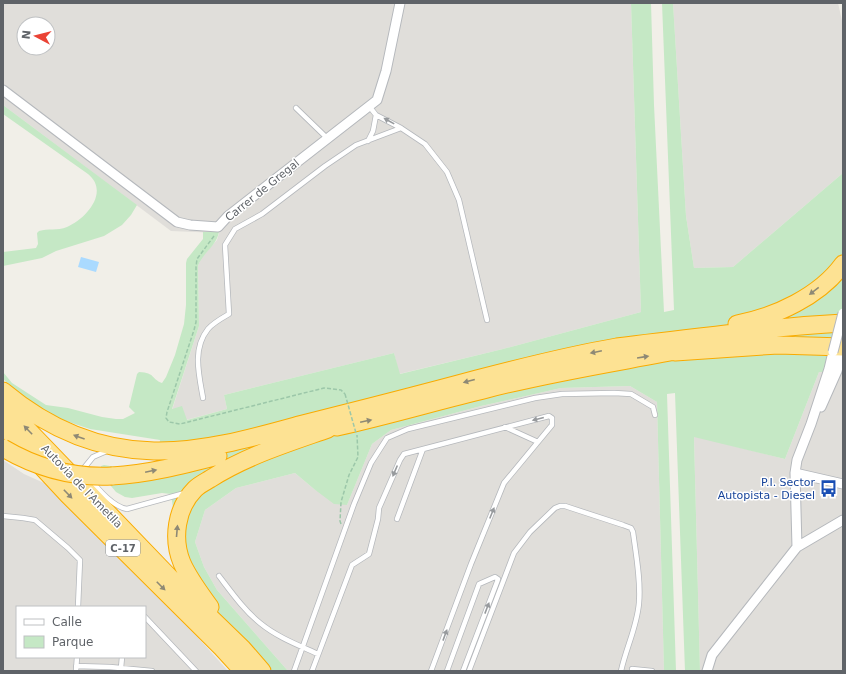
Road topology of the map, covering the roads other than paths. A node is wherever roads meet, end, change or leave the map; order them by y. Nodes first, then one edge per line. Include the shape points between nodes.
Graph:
1 (400, 3) edge
2 (3, 90) edge
3 (369, 106) junction
4 (296, 108) dead end
5 (376, 114) junction
6 (401, 128) junction
7 (327, 138) junction
8 (368, 140) junction
9 (843, 264) edge
10 (843, 313) edge
11 (487, 320) dead end
12 (843, 323) edge
13 (843, 333) edge
14 (616, 348) junction
15 (840, 349) edge
16 (661, 354) junction
17 (3, 391) edge
18 (202, 398) dead end
19 (3, 404) edge
20 (655, 415) dead end
21 (811, 424) junction
22 (3, 425) edge
23 (505, 427) junction
24 (328, 429) junction
25 (538, 442) junction
26 (116, 447) junction
27 (3, 448) edge
28 (423, 449) junction
29 (795, 473) junction
30 (843, 484) edge
31 (196, 488) junction
32 (3, 516) edge
33 (397, 519) dead end
34 (843, 520) edge
35 (797, 547) junction
36 (219, 576) dead end
37 (78, 606) edge
38 (146, 618) edge
39 (302, 647) junction
40 (242, 648) junction
41 (318, 654) junction
42 (77, 658) edge
43 (122, 658) edge
44 (76, 668) edge
45 (121, 668) junction
46 (632, 668) dead end
47 (152, 671) edge
48 (196, 671) edge
49 (243, 671) edge
50 (262, 671) edge
51 (294, 671) edge
52 (312, 671) edge
53 (431, 671) edge
54 (448, 671) edge
55 (463, 671) edge
56 (469, 671) edge
57 (621, 671) edge
58 (652, 671) edge
59 (707, 671) edge

1 - 3 street, Carrer de Gregal via 377,100
2 - 7 street, Carrer de Gregal via 177,222 190,225 218,227 228,216
3 - 5 lane
3 - 7 street, Carrer de Gregal
4 - 7 lane
6 -> 5 lane
5 - 8 lane via 373,131
6 - 8 lane
6 - 11 lane via 425,144 447,172 459,200
8 - 18 lane via 325,166 262,214 235,228 225,246 229,314 209,328 200,343 197,362
9 -> 14 highway via 812,293 778,311 740,323 649,339
10 - 15 street, bridge
12 - 14 highway via 778,328
13 - 16 highway via 707,345
14 -> 26 highway via 516,369 200,449 152,451
15 - 16 highway via 778,345
15 - 21 street via 829,369
15 - 21 street via 839,365 822,406
24 -> 16 highway via 376,419 487,389
26 -> 17 highway via 68,433 32,413
40 -> 19 highway, Autovia de l'Ametlla / C-17 via 179,587
20 - 39 lane via 653,408 631,394 562,394 535,398 408,429 387,438 371,463
21 - 29 street via 799,451
22 -> 49 highway, Autovia de l'Ametlla / C-17
23 - 25 lane
25 -> 23 lane via 552,425 552,418 549,416
23 - 28 lane
27 -> 24 highway, bridge via 36,465 61,473 85,476 130,475
24 - 31 highway via 239,463
53 -> 25 lane via 504,483
26 - 31 lane via 93,457 84,468 97,489 121,508 127,509 166,499
28 - 33 lane
28 -> 41 lane via 404,454 400,460 379,508 370,554 352,565
29 - 30 street
29 - 35 street
40 -> 31 highway via 191,580 179,553 176,531 180,514 186,500
32 - 37 lane via 35,520 80,560
34 - 35 street
35 - 59 street via 712,655
36 - 39 lane via 240,604 261,624 292,644
38 - 48 lane
39 - 41 lane
39 - 51 lane
40 - 50 highway, Autovia de l'Ametlla / C-17
41 - 52 lane
42 - 44 lane
43 - 45 lane
44 - 45 lane
45 - 47 lane
46 - 58 lane
55 -> 54 lane via 498,578 481,582
56 - 57 lane via 514,553 530,532 555,508 565,506 631,528 633,532 639,602 635,628

